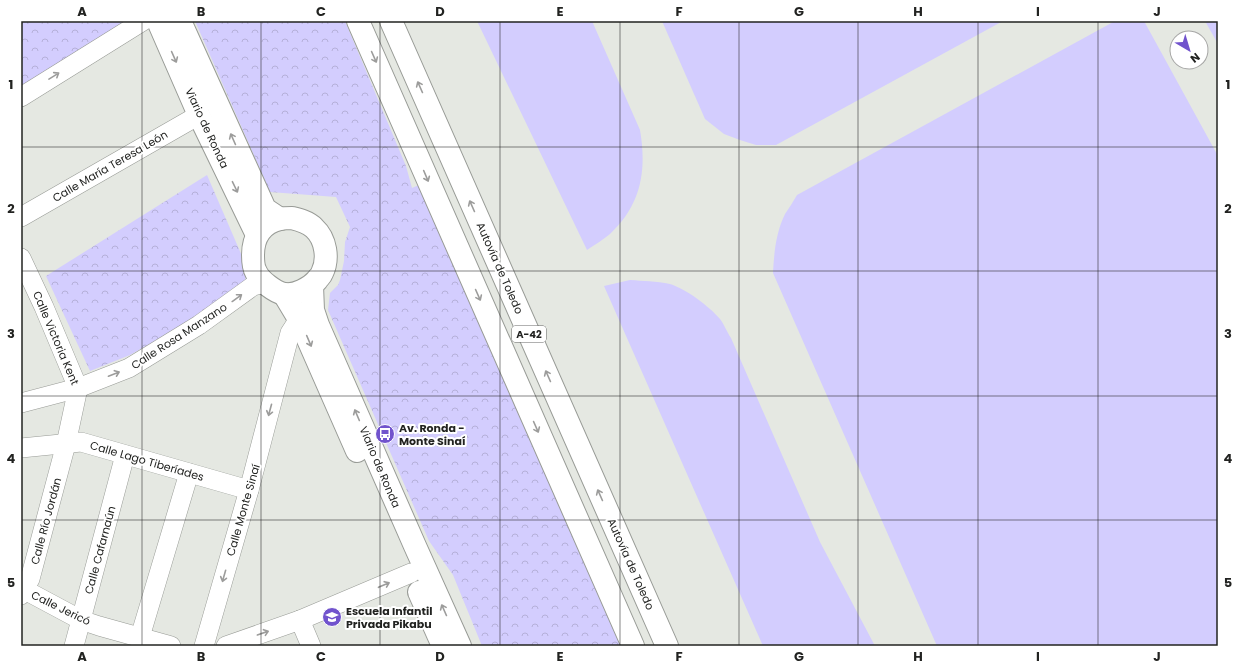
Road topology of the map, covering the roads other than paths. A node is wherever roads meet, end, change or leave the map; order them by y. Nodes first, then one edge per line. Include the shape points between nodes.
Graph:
1 (144, 21) edge
2 (158, 21) edge
3 (180, 21) edge
4 (358, 21) edge
5 (391, 21) edge
6 (21, 97) edge
7 (199, 115) junction
8 (21, 217) edge
9 (280, 219) junction
10 (257, 235) junction
11 (21, 258) edge
12 (264, 283) junction
13 (312, 286) junction
14 (284, 294) junction
15 (299, 318) junction
16 (78, 388) junction
17 (21, 403) edge
18 (66, 444) junction
19 (21, 448) edge
20 (126, 454) junction
21 (189, 473) junction
22 (249, 490) junction
23 (411, 573) junction
24 (22, 591) edge
25 (82, 620) junction
26 (300, 620) junction
27 (140, 638) junction
28 (74, 646) edge
29 (171, 646) edge
30 (204, 646) edge
31 (226, 646) edge
32 (311, 646) edge
33 (443, 646) edge
34 (460, 646) edge
35 (632, 646) edge
36 (667, 646) edge

6 -> 1 street
2 -> 7 main road, Viario de Ronda
9 -> 3 main road, Viario de Ronda via 265,210
4 -> 35 main road, A-42
36 -> 5 main road, Autovía de Toledo / A-42
7 - 8 street, Calle María Teresa León
7 -> 10 main road, Viario de Ronda
9 - 10 main road via 267,225
9 - 13 main road via 304,221 314,228 324,242 325,263 322,273
10 - 12 main road via 253,248 253,262 256,273
11 - 16 street, Calle Victoria Kent
12 - 14 main road
16 -> 12 street, Calle Rosa Manzano via 129,368 199,325 253,286
13 - 14 main road via 302,292
34 -> 13 main road, Viario de Ronda via 318,325 313,310
14 - 15 main road, Viario de Ronda
15 -> 22 street, Calle Monte Sinaí via 290,332
15 -> 23 main road, Viario de Ronda
16 - 17 street, Calle Rosa Manzano
16 - 18 street, Calle Victoria Kent
18 - 19 street, Calle Lago Tiberíades
18 - 20 street, Calle Lago Tiberíades via 81,442
18 - 24 street, Calle Río Jordán via 30,579
20 - 21 street, Calle Lago Tiberíades
20 - 25 street, Calle Cafarnaún
21 - 22 street, Calle Lago Tiberíades
21 - 27 street
22 -> 30 street, Calle Monte Sinaí
26 -> 23 street
23 - 33 main road, Viario de Ronda
24 - 25 street, Calle Jericó
25 - 27 street, Calle Jericó
25 - 28 street, Calle Cafarnaún
31 -> 26 street
26 - 32 street
27 - 29 street, Calle Jericó

